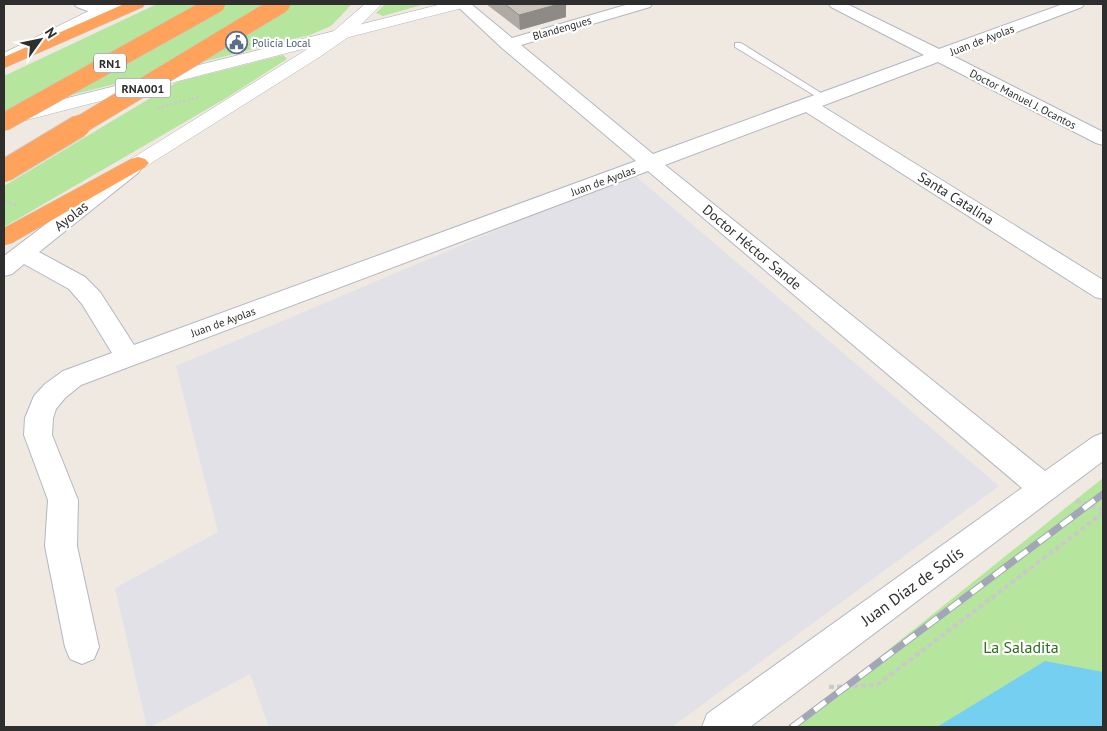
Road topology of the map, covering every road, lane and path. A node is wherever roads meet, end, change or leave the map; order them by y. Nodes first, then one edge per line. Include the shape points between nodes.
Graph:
1 (82, 4) edge
2 (137, 4) edge
3 (216, 4) edge
4 (259, 4) edge
5 (282, 4) edge
6 (374, 4) edge
7 (461, 4) edge
8 (644, 4) edge
9 (836, 4) edge
10 (1077, 4) edge
11 (108, 7) edge
12 (341, 34) junction
13 (508, 44) junction
14 (738, 45) dead end
15 (940, 56) junction
16 (4, 61) edge
17 (817, 102) junction
18 (4, 121) edge
19 (1103, 140) edge
20 (4, 153) edge
21 (138, 163) junction
22 (651, 163) junction
23 (4, 171) edge
24 (4, 238) edge
25 (24, 254) junction
26 (4, 268) edge
27 (1103, 291) edge
28 (128, 357) junction
29 (1103, 445) edge
30 (1044, 488) junction
31 (1103, 513) edge
32 (82, 647) dead end
33 (824, 687) dead end
34 (720, 727) edge

1 - 11 street
2 - 16 highway
3 - 18 highway, RN1, bridge
4 - 20 highway, RN1
5 - 23 highway, RNA001, bridge
6 - 12 main road
7 - 12 main road
7 - 13 street, Doctor Héctor Sande
8 - 13 street, Blandengues
9 - 15 street, Doctor Manuel J. Ocantos
10 - 15 street, Juan de Ayolas
11 - 16 main road
12 - 18 main road
12 - 21 main road
13 - 22 street, Doctor Héctor Sande
14 - 17 lane
15 - 17 street, Juan de Ayolas
15 - 19 street, Doctor Manuel J. Ocantos
17 - 22 street, Juan de Ayolas
17 - 27 street, Santa Catalina
21 - 24 highway
21 - 25 street, Ayolas
22 - 28 street, Juan de Ayolas
22 - 30 street, Doctor Héctor Sande
25 - 26 street, Ayolas
25 - 28 street via 77,283 91,298
28 - 32 street, Juan de Ayolas via 72,378 55,390 38,418 38,435 63,500 60,546
29 - 30 street, Juan Díaz de Solís
30 - 34 street, Juan Díaz de Solís
31 - 33 path via 877,685

